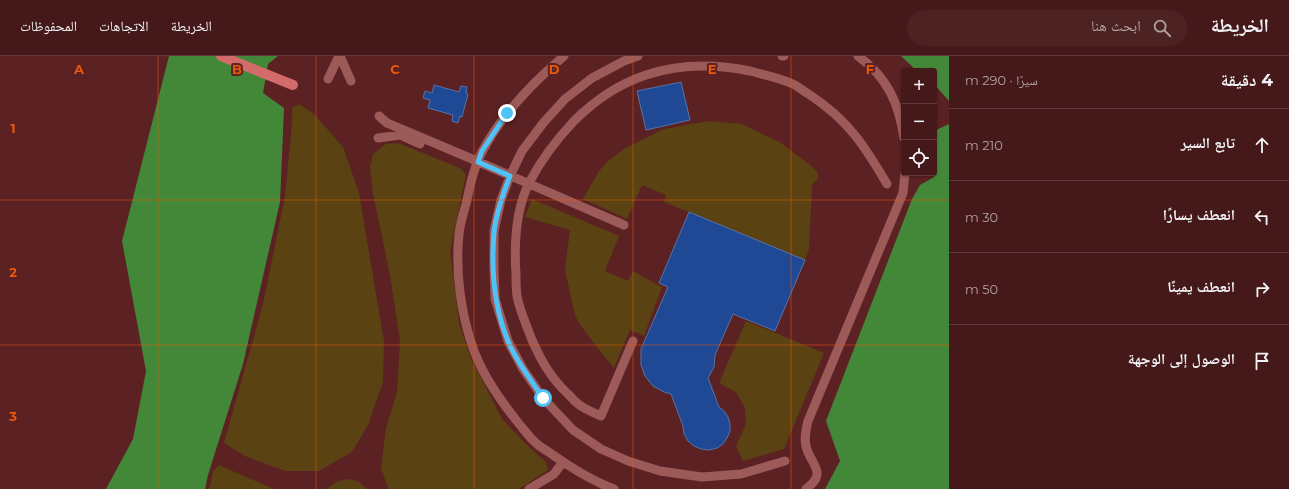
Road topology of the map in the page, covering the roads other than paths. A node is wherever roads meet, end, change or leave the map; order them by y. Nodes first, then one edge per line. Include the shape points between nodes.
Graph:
1 (221, 56) edge
2 (340, 56) edge
3 (564, 56) edge
4 (638, 56) edge
5 (858, 56) edge
6 (328, 79) dead end
7 (351, 81) dead end
8 (293, 85) dead end
9 (379, 116) dead end
10 (901, 118) edge
11 (378, 138) dead end
12 (478, 162) junction
13 (510, 176) junction
14 (905, 176) edge
15 (529, 184) junction
16 (887, 184) dead end
17 (624, 225) dead end
18 (633, 341) dead end
19 (785, 461) dead end
20 (563, 462) junction
21 (530, 489) edge
22 (614, 489) edge
23 (806, 489) edge

1 - 8 street
2 - 6 street
2 - 7 street
3 - 12 street via 519,97 482,151
4 - 13 street via 592,78 565,99 522,151
5 - 10 street via 872,66 891,93
9 - 12 street via 387,123
11 - 12 street via 400,135 465,161
12 - 13 street
12 - 20 street via 459,233 458,265 466,321 474,351 490,384 512,416 536,443
13 - 15 street
13 - 19 street via 494,231 495,299 508,341 523,369 543,398 573,430 602,449 660,471 702,477 741,474
14 - 23 street via 903,193 808,421 806,446 818,472 815,480
15 - 16 street via 543,158 562,133 602,97 646,75 702,66 732,67 794,85 834,112 854,132
15 - 17 street
15 - 18 street via 516,229 517,295 531,337 556,384 580,406 601,416
20 - 21 street via 554,474
20 - 22 street

